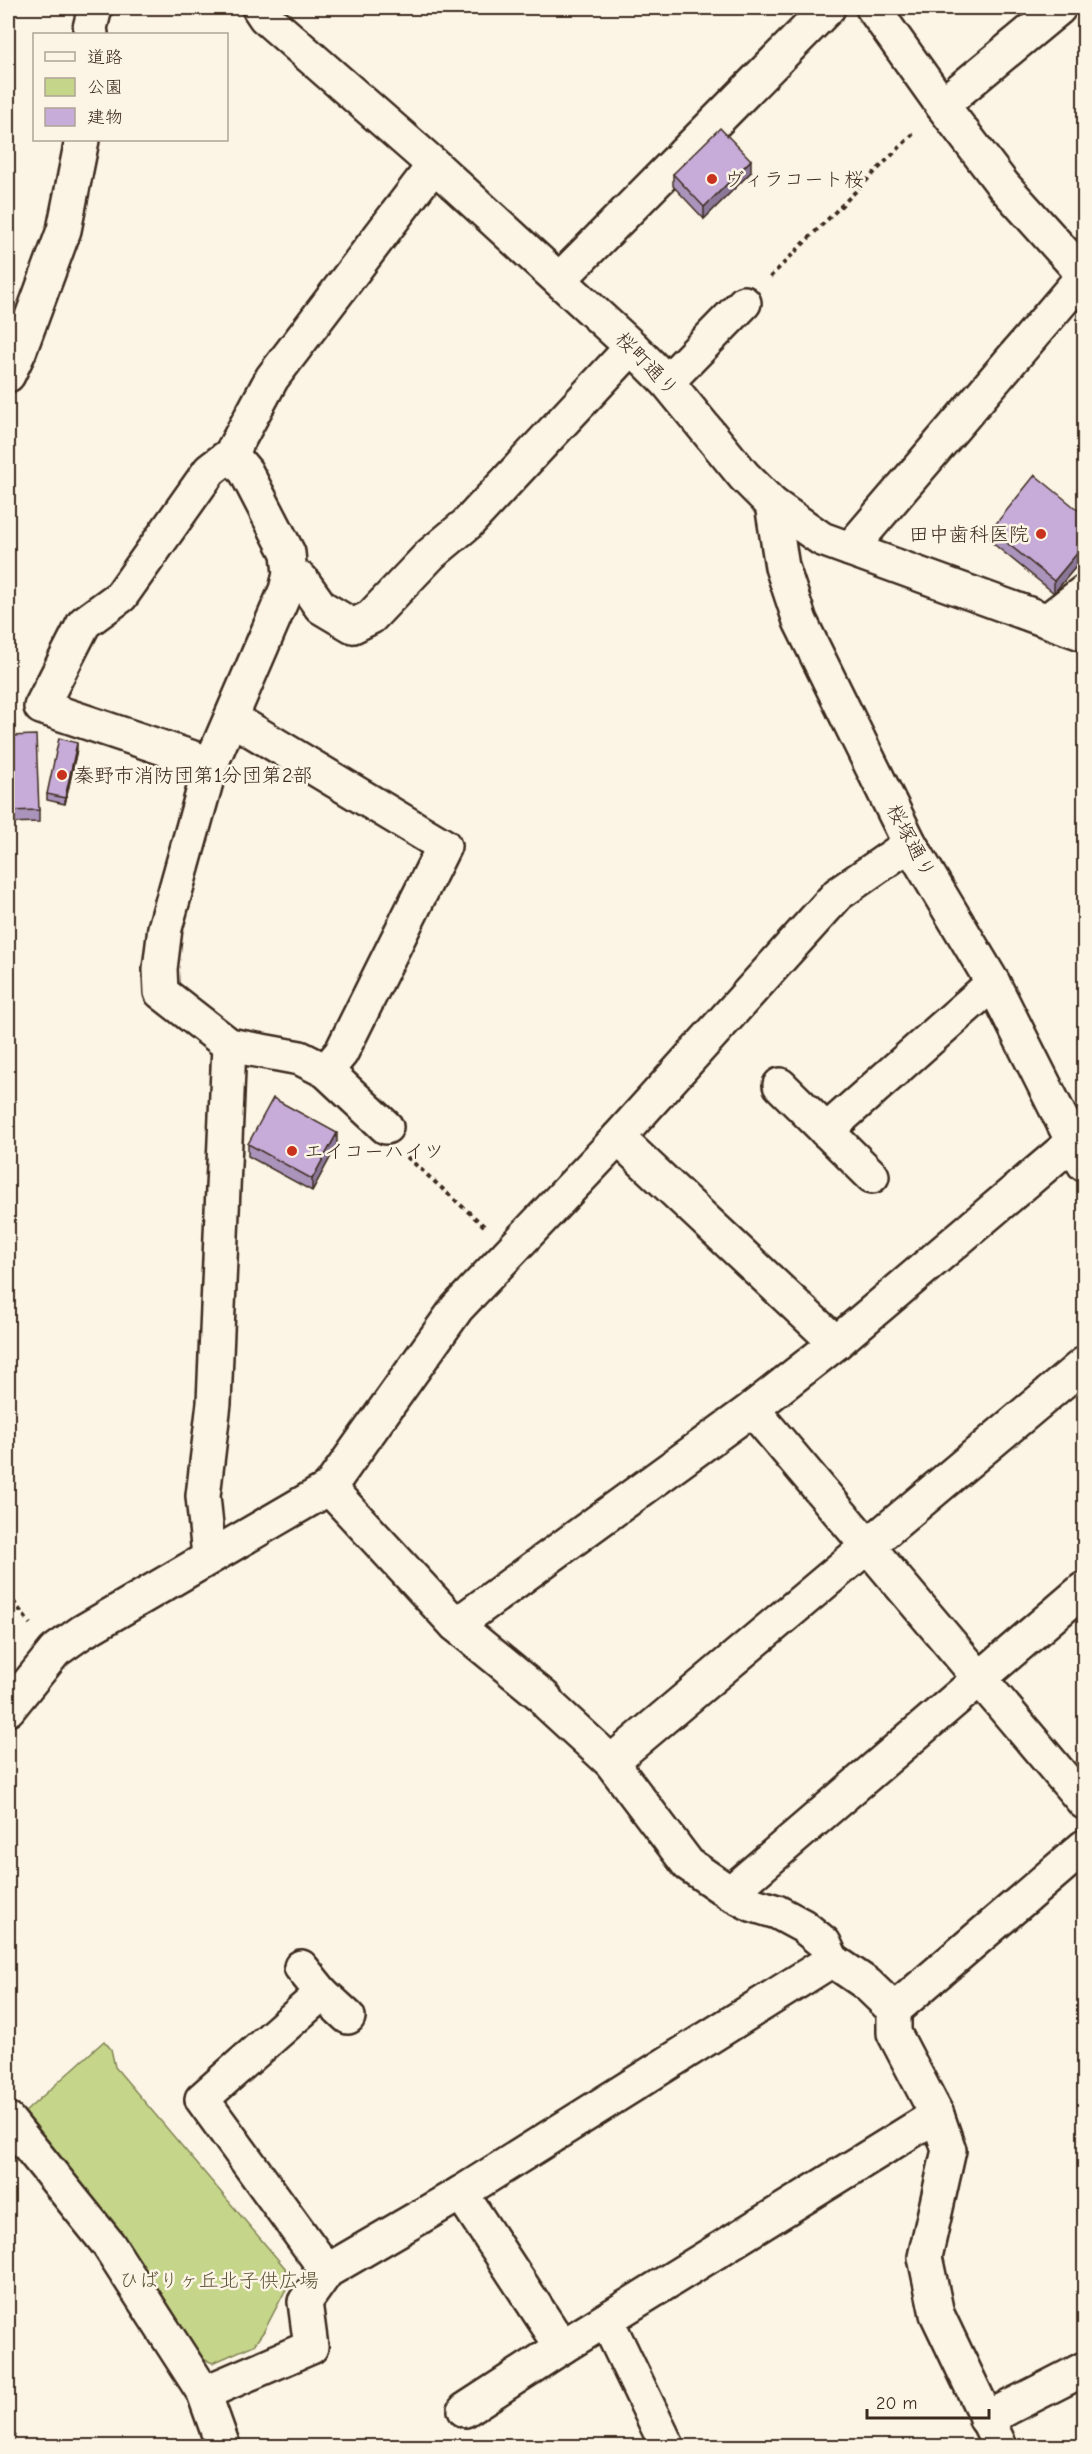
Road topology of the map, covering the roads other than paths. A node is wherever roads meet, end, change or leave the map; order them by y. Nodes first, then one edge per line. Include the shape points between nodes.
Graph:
1 (95, 8) edge
2 (259, 8) edge
3 (828, 8) edge
4 (873, 8) edge
5 (1059, 8) edge
6 (92, 33) edge
7 (942, 105) junction
8 (82, 141) edge
9 (434, 165) junction
10 (1084, 275) edge
11 (560, 279) junction
12 (744, 303) road end
13 (651, 360) junction
14 (8, 375) edge
15 (231, 454) junction
16 (772, 504) junction
17 (850, 549) junction
18 (290, 574) junction
19 (1084, 592) edge
20 (1048, 620) junction
21 (1084, 634) edge
22 (231, 718) junction
23 (211, 764) junction
24 (910, 844) junction
25 (993, 983) junction
26 (229, 1045) junction
27 (326, 1071) junction
28 (780, 1085) dead end
29 (826, 1131) junction
30 (1076, 1134) edge
31 (618, 1138) junction
32 (394, 1140) road end
33 (872, 1176) dead end
34 (836, 1343) junction
35 (1084, 1364) edge
36 (755, 1413) junction
37 (328, 1488) junction
38 (867, 1545) junction
39 (209, 1556) junction
40 (1084, 1589) edge
41 (456, 1625) junction
42 (979, 1677) junction
43 (8, 1709) edge
44 (611, 1762) junction
45 (1084, 1802) edge
46 (1084, 1847) edge
47 (730, 1893) junction
48 (832, 1960) junction
49 (301, 1967) dead end
50 (322, 1993) junction
51 (894, 2010) junction
52 (348, 2017) dead end
53 (937, 2115) junction
54 (13, 2137) edge
55 (461, 2193) junction
56 (327, 2271) junction
57 (606, 2321) junction
58 (562, 2347) junction
59 (1084, 2369) edge
60 (204, 2393) junction
61 (465, 2410) dead end
62 (993, 2433) edge
63 (223, 2446) edge
64 (667, 2446) edge

1 - 6 street
2 - 9 street, 桜町通り
3 - 11 street
4 - 7 street
5 - 7 street
7 - 10 street via 1003,185
8 - 14 street via 64,230
9 - 11 street, 桜町通り
9 - 15 street via 272,378
10 - 17 street
11 - 13 street, 桜町通り
12 - 13 street
13 - 16 street, 桜町通り via 744,476
13 - 18 street via 431,554 371,617 353,626 321,607 301,579
15 - 18 street via 246,472 288,553
15 - 23 street via 210,470 121,596 84,623 41,707
16 - 17 street, 桜町通り via 822,539
16 - 24 street, 桜塚通り via 782,567 800,621
17 - 20 street, 桜町通り
18 - 22 street
19 - 20 street
20 - 21 street, 桜町通り
22 - 23 street
22 - 27 street via 444,846 340,1053
23 - 26 street via 165,927 161,992
24 - 25 street, 桜塚通り
24 - 31 street via 838,894
25 - 29 street
25 - 30 street, 桜塚通り
26 - 27 street via 300,1058
26 - 39 street via 214,1403 203,1496
27 - 32 street
28 - 29 street
29 - 33 street
30 - 34 street
31 - 34 street
31 - 37 street via 457,1308
34 - 36 street
35 - 38 street
36 - 38 street
36 - 41 street
37 - 39 street
37 - 41 street
38 - 42 street
38 - 44 street
39 - 43 street via 55,1651
40 - 42 street
41 - 44 street via 545,1698
42 - 45 street
42 - 47 street
44 - 47 street via 688,1864
46 - 51 street
47 - 48 street via 803,1926 824,1943
48 - 51 street via 867,1984
48 - 55 street
49 - 50 street
50 - 52 street
50 - 56 street via 202,2099
51 - 53 street via 894,2033
53 - 57 street
53 - 62 street via 949,2150 925,2257 938,2314
54 - 60 street via 108,2244
55 - 56 street
55 - 58 street
56 - 60 street via 305,2302 310,2347
57 - 58 street
57 - 64 street
58 - 61 street
59 - 62 street
60 - 63 street

